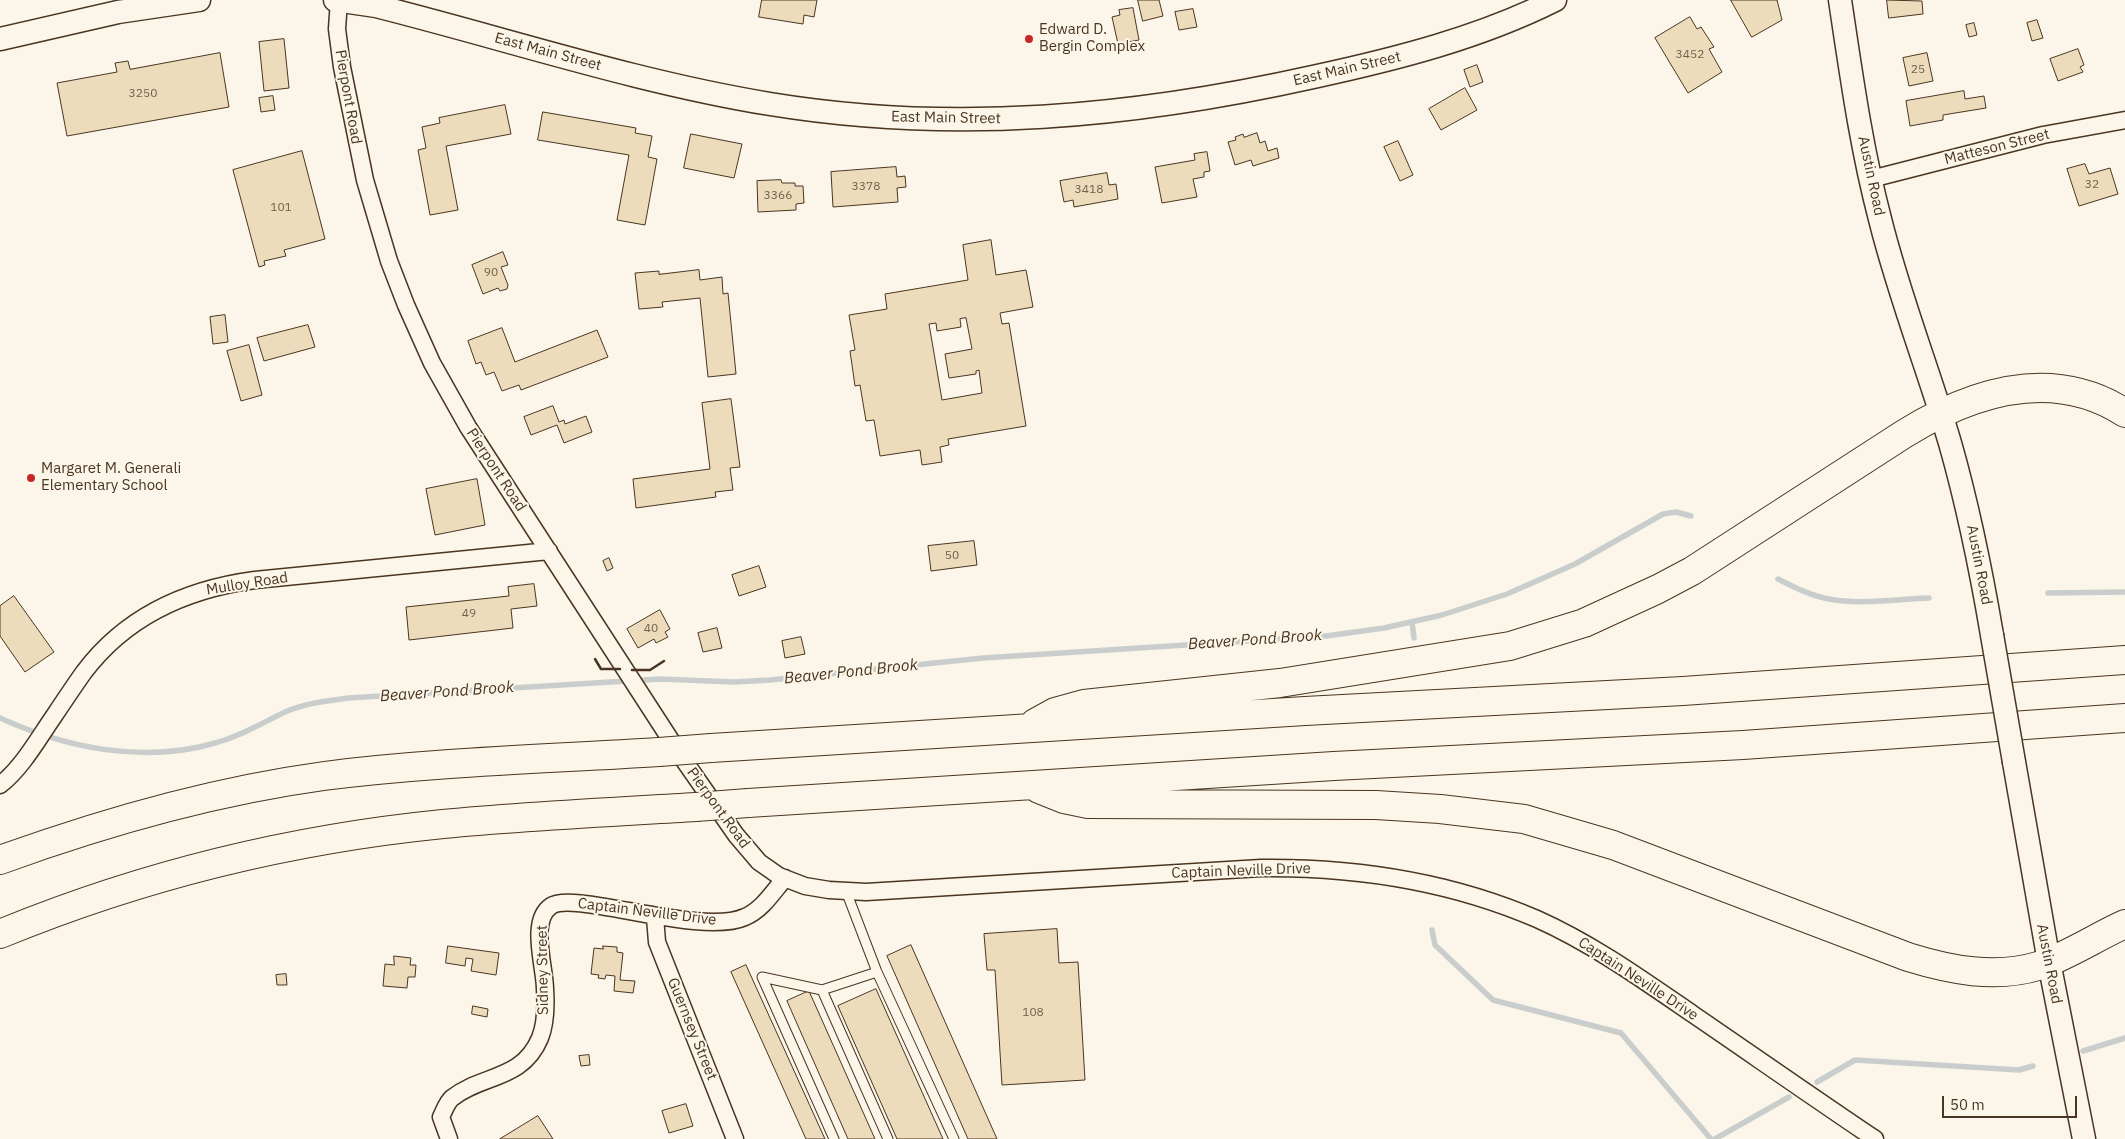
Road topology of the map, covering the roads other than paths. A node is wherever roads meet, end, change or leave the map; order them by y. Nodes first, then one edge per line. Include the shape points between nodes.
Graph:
1 (200, 0) edge
2 (335, 0) edge
3 (340, 0) edge
4 (1555, 0) edge
5 (1840, 0) edge
6 (0, 39) edge
7 (2125, 120) edge
8 (1870, 179) junction
9 (1940, 413) junction
10 (2125, 413) edge
11 (548, 552) junction
12 (2125, 660) edge
13 (2125, 718) edge
14 (1024, 729) junction
15 (0, 785) edge
16 (1031, 786) junction
17 (0, 860) edge
18 (785, 878) junction
19 (846, 891) junction
20 (556, 903) joint
21 (655, 916) junction
22 (2125, 924) edge
23 (0, 934) edge
24 (2049, 962) junction
25 (877, 972) junction
26 (822, 990) junction
27 (1872, 1138) edge
28 (449, 1139) edge
29 (735, 1139) edge
30 (834, 1139) edge
31 (888, 1139) edge
32 (954, 1139) edge
33 (2084, 1139) edge

1 - 6 main road via 118,12
2 - 3 main road, East Main Street
3 - 4 main road, East Main Street via 376,6 651,79 740,99 862,116 969,120 1032,119 1109,112 1288,83 1440,45
3 - 11 street, Pierpont Road via 339,46 349,108 367,189 392,270 447,392
5 - 8 main road, Austin Road
7 - 8 street, Matteson Street via 2044,135
8 - 9 main road, Austin Road via 1890,259
9 - 10 highway via 1979,397 2042,388 2068,389 2092,396
9 - 14 highway via 1692,571 1618,609 1554,634 1494,650 1350,673 1084,704 1055,712
9 - 24 main road, Austin Road, bridge via 1976,545
11 - 15 street, Mulloy Road via 254,580 222,584 192,593 134,623 108,645 85,670 34,745
11 - 18 street, Pierpont Road via 683,759 745,847 766,867
12 - 14 highway via 1683,691
13 - 16 highway via 1733,746 1334,766
14 - 17 highway, bridge via 410,767 323,776 126,818
16 - 23 highway, bridge via 452,823 310,843 181,873 98,898
16 - 24 highway via 1088,804 1376,805 1440,808 1524,818 1613,845 1933,965 1995,972
18 - 19 street, Captain Neville Drive via 814,888
18 - 21 street, Captain Neville Drive via 758,910 744,918 709,922
19 - 25 lane
19 - 27 street, Captain Neville Drive via 929,889 1261,868 1350,871 1426,883 1519,912 1580,940
20 - 21 street, Captain Neville Drive
20 - 28 street, Sidney Street via 543,914 540,929 545,988 540,1038 529,1055 512,1071 451,1098 441,1117
21 - 29 street, Guernsey Street via 657,942
22 - 24 highway
24 - 33 main road, Austin Road
25 - 26 lane
25 - 32 lane
26 - 30 lane via 762,977
26 - 31 lane

